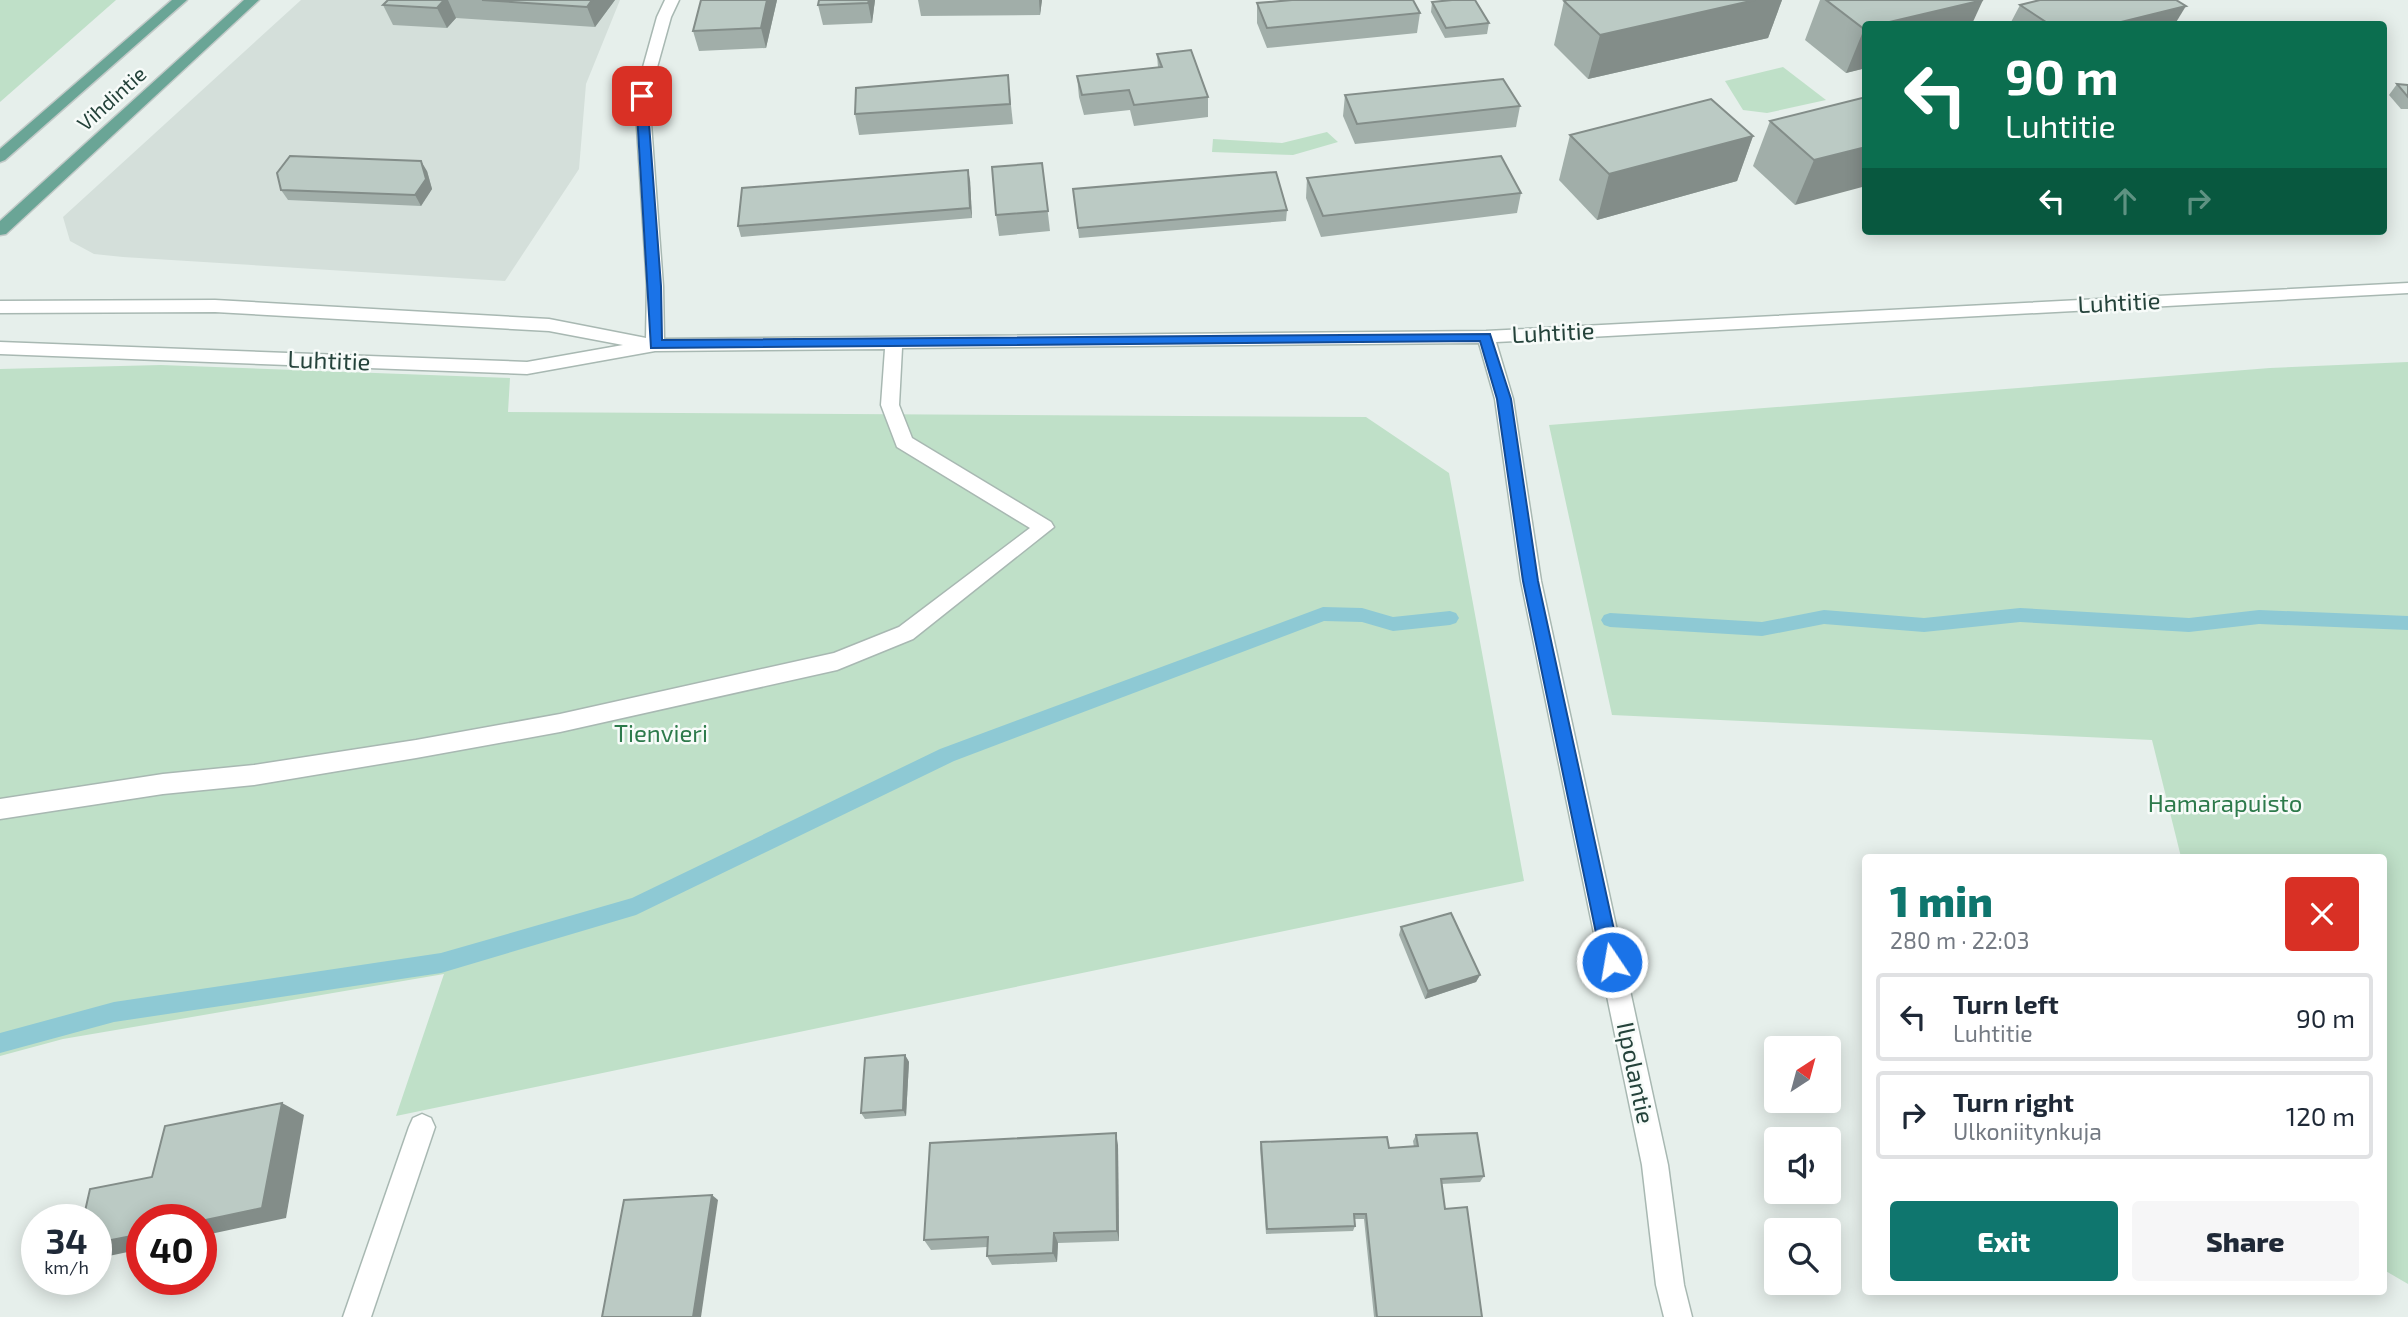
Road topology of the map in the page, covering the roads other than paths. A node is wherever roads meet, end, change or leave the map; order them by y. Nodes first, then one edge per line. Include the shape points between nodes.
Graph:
1 (180, 0) edge
2 (252, 0) edge
3 (672, 0) edge
4 (0, 157) edge
5 (0, 230) edge
6 (2408, 288) edge
7 (0, 307) edge
8 (1486, 337) junction
9 (894, 344) junction
10 (655, 345) junction
11 (0, 348) edge
12 (0, 808) edge
13 (422, 1127) dead end
14 (357, 1317) edge
15 (1678, 1317) edge

1 - 4 main road, Vihdintie
2 - 5 main road, Vihdintie
3 - 10 street via 642,96
6 - 8 street, Luhtitie
7 - 10 street, Luhtitie via 257,308 550,325
8 - 9 street, Luhtitie
8 - 15 street, Ilpolantie via 1504,399 1531,581 1655,1165
9 - 10 street, Luhtitie
9 - 12 street via 890,405 904,442 1044,527 906,634 837,661 560,723 254,775
10 - 11 street, Luhtitie via 527,368
13 - 14 street

